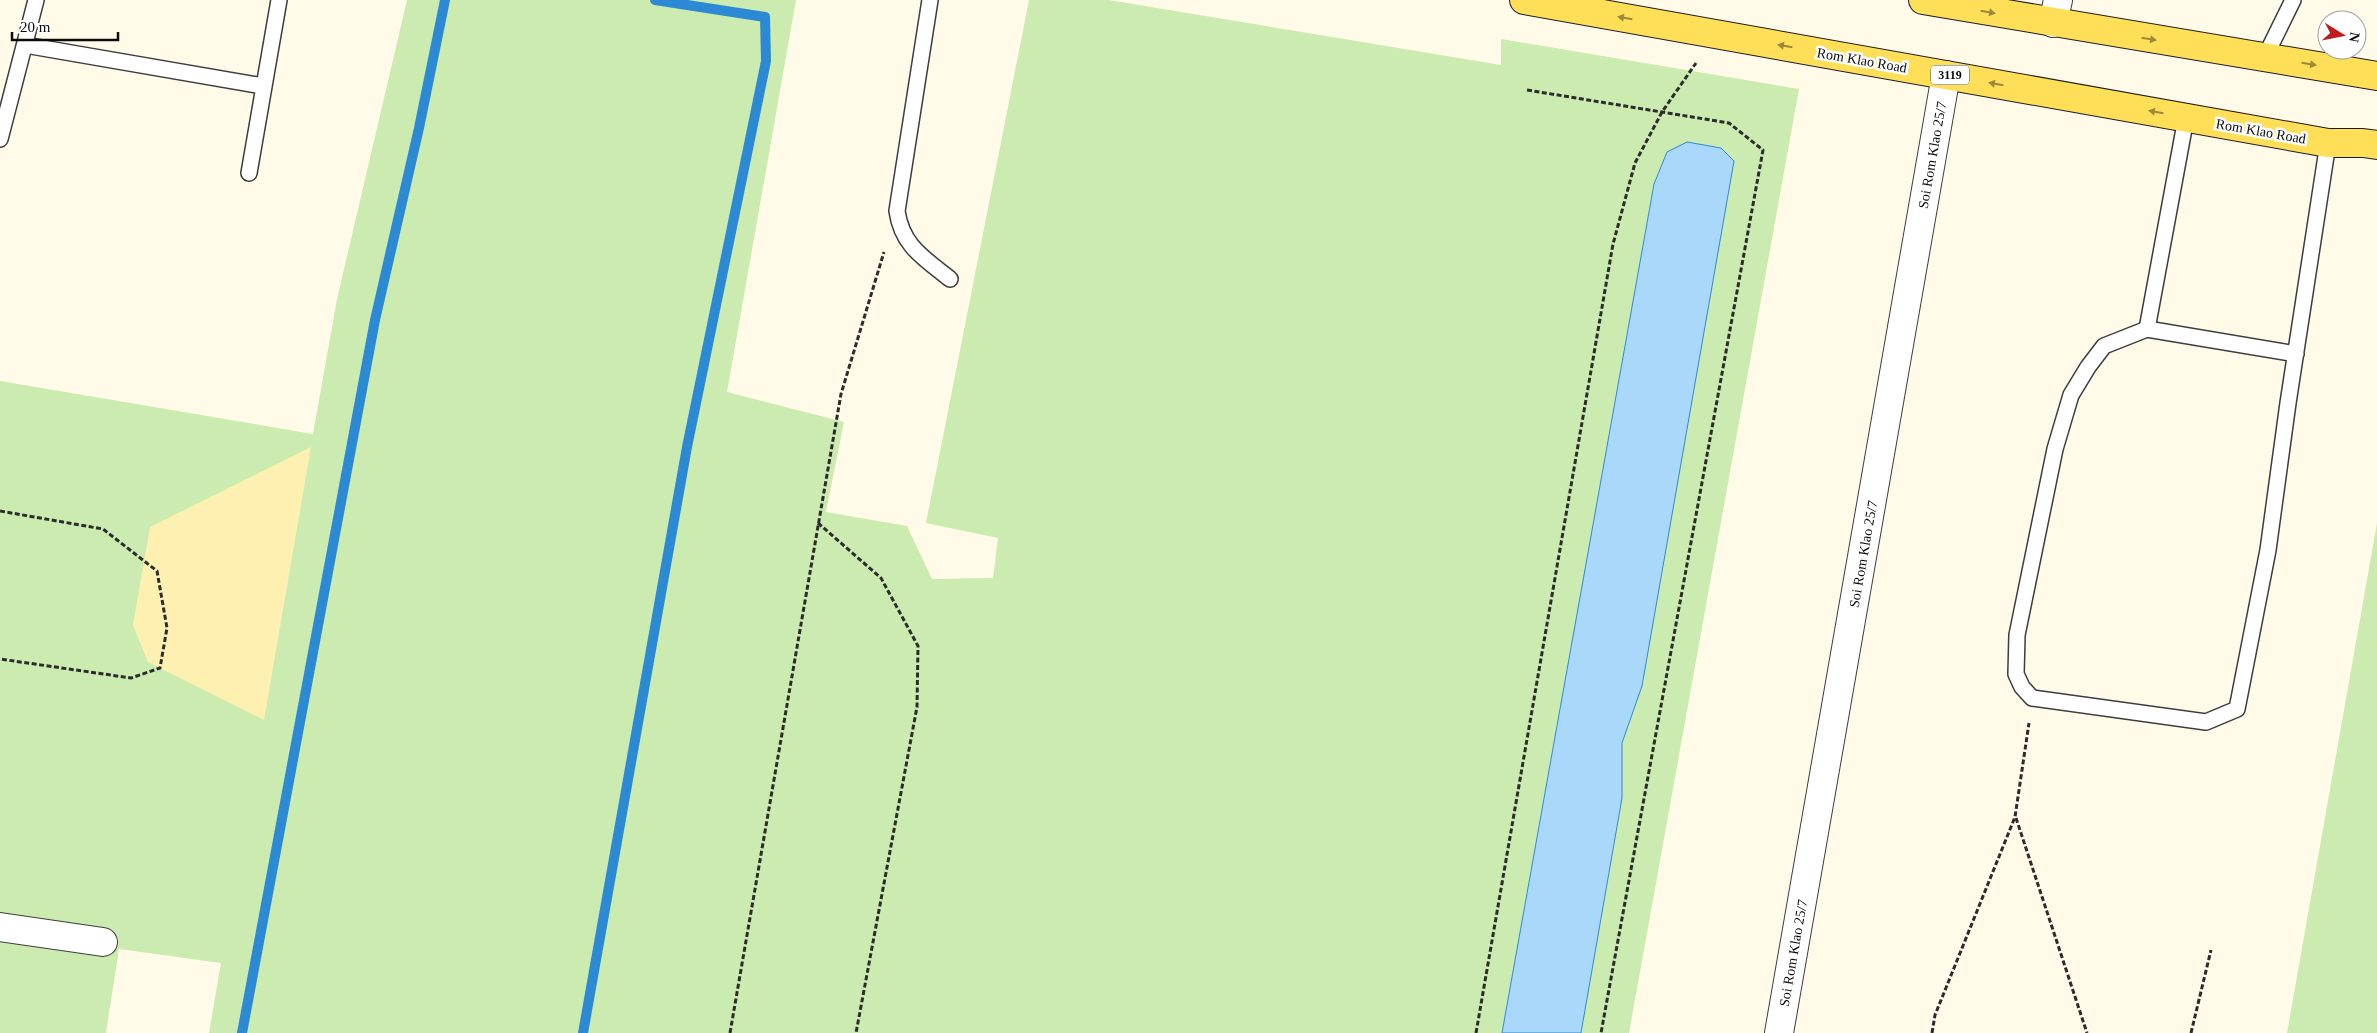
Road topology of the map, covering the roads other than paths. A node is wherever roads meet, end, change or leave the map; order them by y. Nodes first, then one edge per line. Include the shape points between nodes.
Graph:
1 (36, 0) edge
2 (279, 0) edge
3 (930, 0) edge
4 (1524, 0) edge
5 (1923, 0) edge
6 (2293, 0) edge
7 (2056, 12) edge
8 (25, 45) junction
9 (2265, 57) junction
10 (1946, 75) junction
11 (2377, 76) edge
12 (263, 86) junction
13 (2186, 118) junction
14 (0, 139) edge
15 (2328, 143) junction
16 (2377, 145) edge
17 (249, 173) dead end
18 (950, 279) dead end
19 (2147, 329) junction
20 (2296, 354) junction
21 (0, 927) edge
22 (103, 942) dead end
23 (1779, 1033) edge

1 - 8 lane
2 - 12 lane
3 - 18 lane via 896,211 898,224 909,246
10 -> 4 main road, Rom Klao Road / 3119
5 -> 7 main road
6 - 9 lane
7 -> 9 main road
8 - 12 lane
8 - 14 lane
9 -> 11 main road
13 -> 10 main road, Rom Klao Road / 3119
10 - 23 street, Soi Rom Klao 25/7
12 - 17 lane
13 - 15 main road, Rom Klao Road / 3119
13 - 19 lane
15 - 16 main road, Rom Klao Road / 3119
15 - 20 lane
19 - 20 lane
19 - 20 lane via 2104,346 2071,395 2055,450 2017,635 2016,674 2032,698 2206,722 2237,709 2269,541
21 - 22 street

